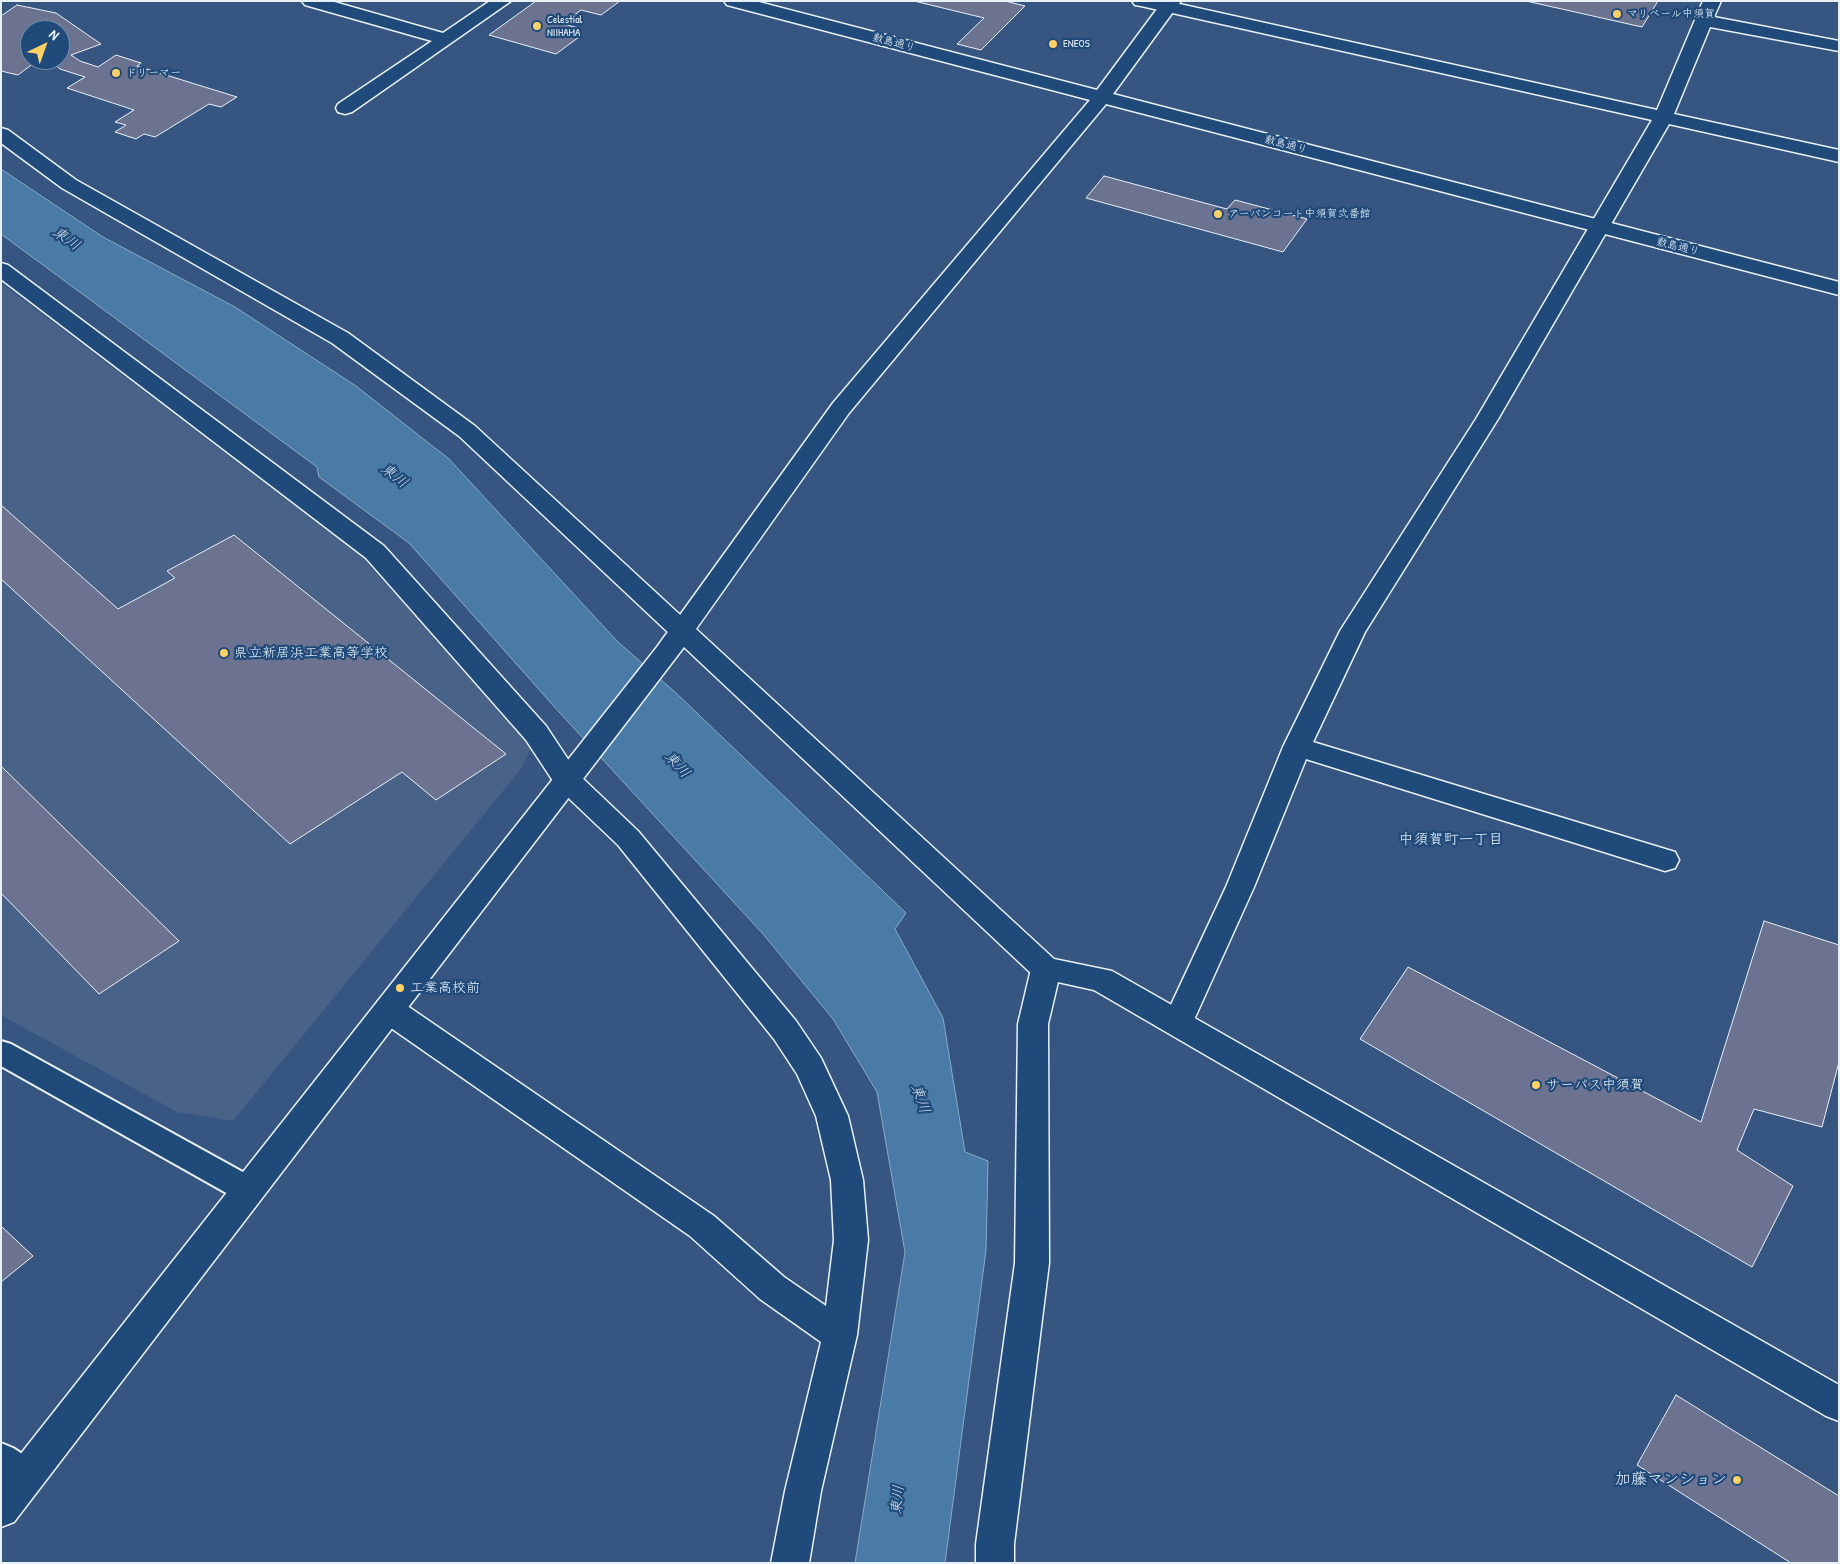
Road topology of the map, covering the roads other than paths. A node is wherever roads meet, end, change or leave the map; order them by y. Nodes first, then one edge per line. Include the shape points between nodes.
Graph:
1 (311, 1) edge
2 (502, 1) edge
3 (733, 1) edge
4 (1141, 1) edge
5 (1169, 4) edge
6 (1708, 11) edge
7 (445, 39) junction
8 (1839, 46) edge
9 (1102, 98) junction
10 (345, 108) dead end
11 (1664, 116) junction
12 (1, 134) edge
13 (1839, 156) edge
14 (1599, 227) junction
15 (1, 269) edge
16 (1839, 289) edge
17 (673, 642) junction
18 (1297, 746) junction
19 (567, 780) junction
20 (1665, 860) dead end
21 (1046, 969) junction
22 (389, 1010) junction
23 (1178, 1022) junction
24 (1, 1052) edge
25 (248, 1190) junction
26 (840, 1335) junction
27 (1839, 1404) edge
28 (14, 1468) edge
29 (1, 1509) edge
30 (790, 1563) edge
31 (995, 1563) edge

1 - 7 street
2 - 7 street
3 - 9 street, 敷島通り
4 - 5 street
5 - 9 street
5 - 11 street
6 - 8 street
6 - 11 street
7 - 10 street
9 - 14 street, 敷島通り
9 - 17 street via 841,408
11 - 13 street
11 - 14 street
12 - 17 street via 69,184 340,338 459,426
14 - 16 street, 敷島通り
14 - 18 street via 1487,419 1353,631
15 - 19 street via 375,552 536,733
17 - 19 street
17 - 21 street
18 - 20 street
18 - 23 street via 1240,887
19 - 22 street
19 - 26 street via 628,838 785,1030 810,1067 832,1116 847,1180 850,1240
21 - 23 street via 1101,979
21 - 31 street via 1033,1024 1032,1263
22 - 25 street
22 - 26 street via 702,1226 772,1288
23 - 27 street
24 - 25 lane
25 - 28 street
26 - 30 street via 803,1491
28 - 29 street

